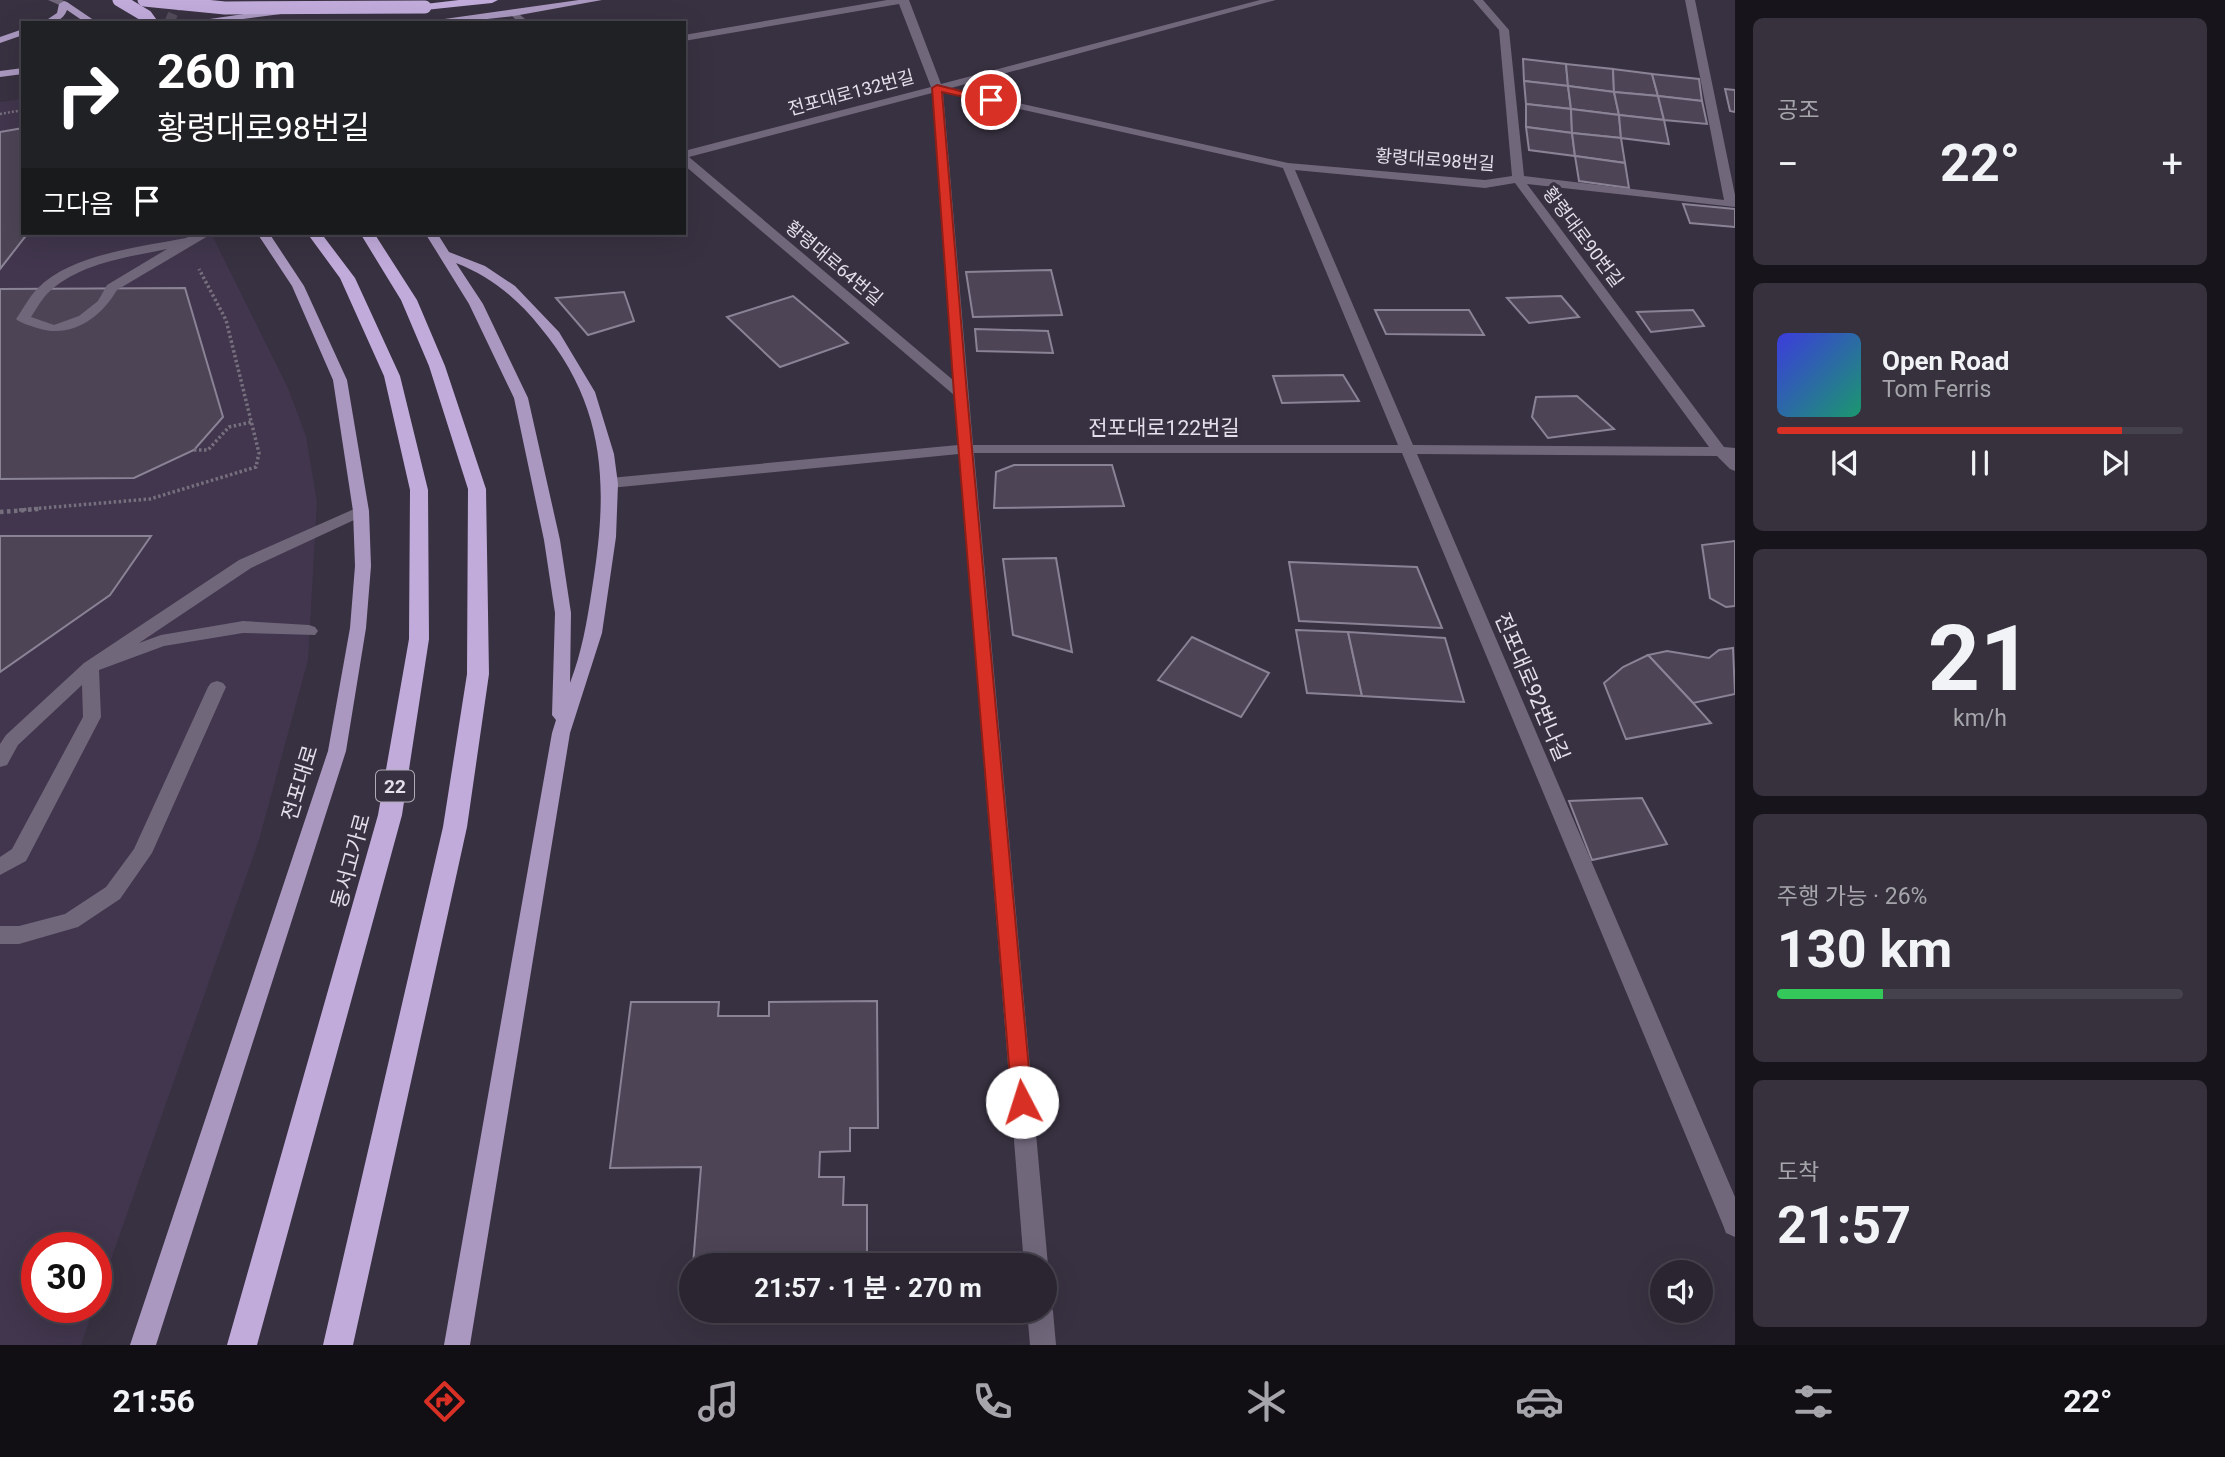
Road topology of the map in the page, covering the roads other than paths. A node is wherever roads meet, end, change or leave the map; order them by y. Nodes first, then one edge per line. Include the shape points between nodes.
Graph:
1 (53, 0) edge
2 (119, 0) edge
3 (144, 0) edge
4 (157, 0) edge
5 (201, 0) edge
6 (256, 0) edge
7 (393, 0) edge
8 (492, 0) edge
9 (597, 0) edge
10 (903, 0) edge
11 (1271, 0) edge
12 (1478, 0) edge
13 (1690, 0) edge
14 (64, 4) junction
15 (514, 13) junction
16 (258, 18) edge
17 (468, 18) junction
18 (238, 20) edge
19 (50, 21) edge
20 (90, 21) edge
21 (143, 21) edge
22 (149, 21) edge
23 (185, 21) edge
24 (440, 21) edge
25 (454, 21) edge
26 (523, 21) edge
27 (21, 33) edge
28 (686, 38) edge
29 (0, 40) edge
30 (21, 46) edge
31 (0, 49) edge
32 (21, 71) edge
33 (0, 74) edge
34 (21, 81) edge
35 (0, 83) edge
36 (937, 88) junction
37 (686, 156) edge
38 (686, 159) edge
39 (1288, 166) junction
40 (1518, 179) junction
41 (203, 235) edge
42 (264, 235) edge
43 (315, 235) edge
44 (368, 235) edge
45 (432, 235) edge
46 (188, 242) junction
47 (446, 255) junction
48 (961, 394) junction
49 (965, 449) junction
50 (1407, 449) junction
51 (1727, 451) edge
52 (1735, 466) edge
53 (610, 483) junction
54 (361, 511) junction
55 (309, 631) dead end
56 (90, 667) junction
57 (217, 687) dead end
58 (561, 733) junction
59 (0, 760) edge
60 (0, 867) edge
61 (0, 935) edge
62 (1735, 1225) edge
63 (1035, 1253) edge
64 (1041, 1323) edge
65 (143, 1345) edge
66 (242, 1345) edge
67 (338, 1345) edge
68 (457, 1345) edge
69 (1043, 1345) edge

1 - 14 street
2 - 22 highway, bridge
3 - 8 highway, bridge via 297,10 425,7
4 - 21 main road
4 - 23 highway via 173,7
5 - 18 main road
6 - 16 main road
7 - 16 main road
9 - 15 main road
10 - 28 street
10 - 36 street
11 - 36 street, 전포대로132번길
12 - 40 street, 황령대로90번길 via 1504,30
13 - 40 street, 황령대로98번길 via 1731,204
14 - 19 main road via 61,14
14 - 20 main road
15 - 17 main road
15 - 26 street
16 - 18 main road
17 - 24 main road
17 - 25 main road
27 - 29 main road
30 - 31 main road
32 - 33 main road
34 - 35 main road
36 - 37 street, 전포대로132번길
36 - 39 street, 황령대로98번길
36 - 48 street
38 - 48 street, 황령대로64번길
39 - 40 street, 황령대로98번길 via 1485,184
39 - 50 street, 전포대로92번나길
40 - 51 street, 황령대로90번길
41 - 46 street
42 - 54 main road, 전포대로 via 298,286 340,380
43 - 66 highway, 동서고가로 / 22 via 347,278 392,376 419,490 419,639 390,815
44 - 67 highway via 410,300 477,489 478,674 455,827
45 - 47 main road
46 - 46 street via 102,261 57,278 43,289 23,319 54,329 85,319 112,288
47 - 53 main road via 484,270 519,296 551,332 594,405
47 - 58 main road via 476,304 521,398 563,613
48 - 49 street
49 - 50 street, 전포대로122번길
49 - 53 street, 전포대로122번길
49 - 63 street
50 - 51 street, 전포대로122번길
50 - 62 street, 전포대로92번나길
51 - 52 street, 황령대로90번길
53 - 58 main road via 606,551 591,647
54 - 56 street via 245,564
54 - 65 main road, 전포대로 via 358,628 337,751
55 - 56 street via 243,627 161,641
56 - 59 street via 12,740
56 - 60 street via 92,716 19,855
57 - 61 street via 142,853 113,893 71,921 19,935
58 - 68 main road
64 - 69 street

